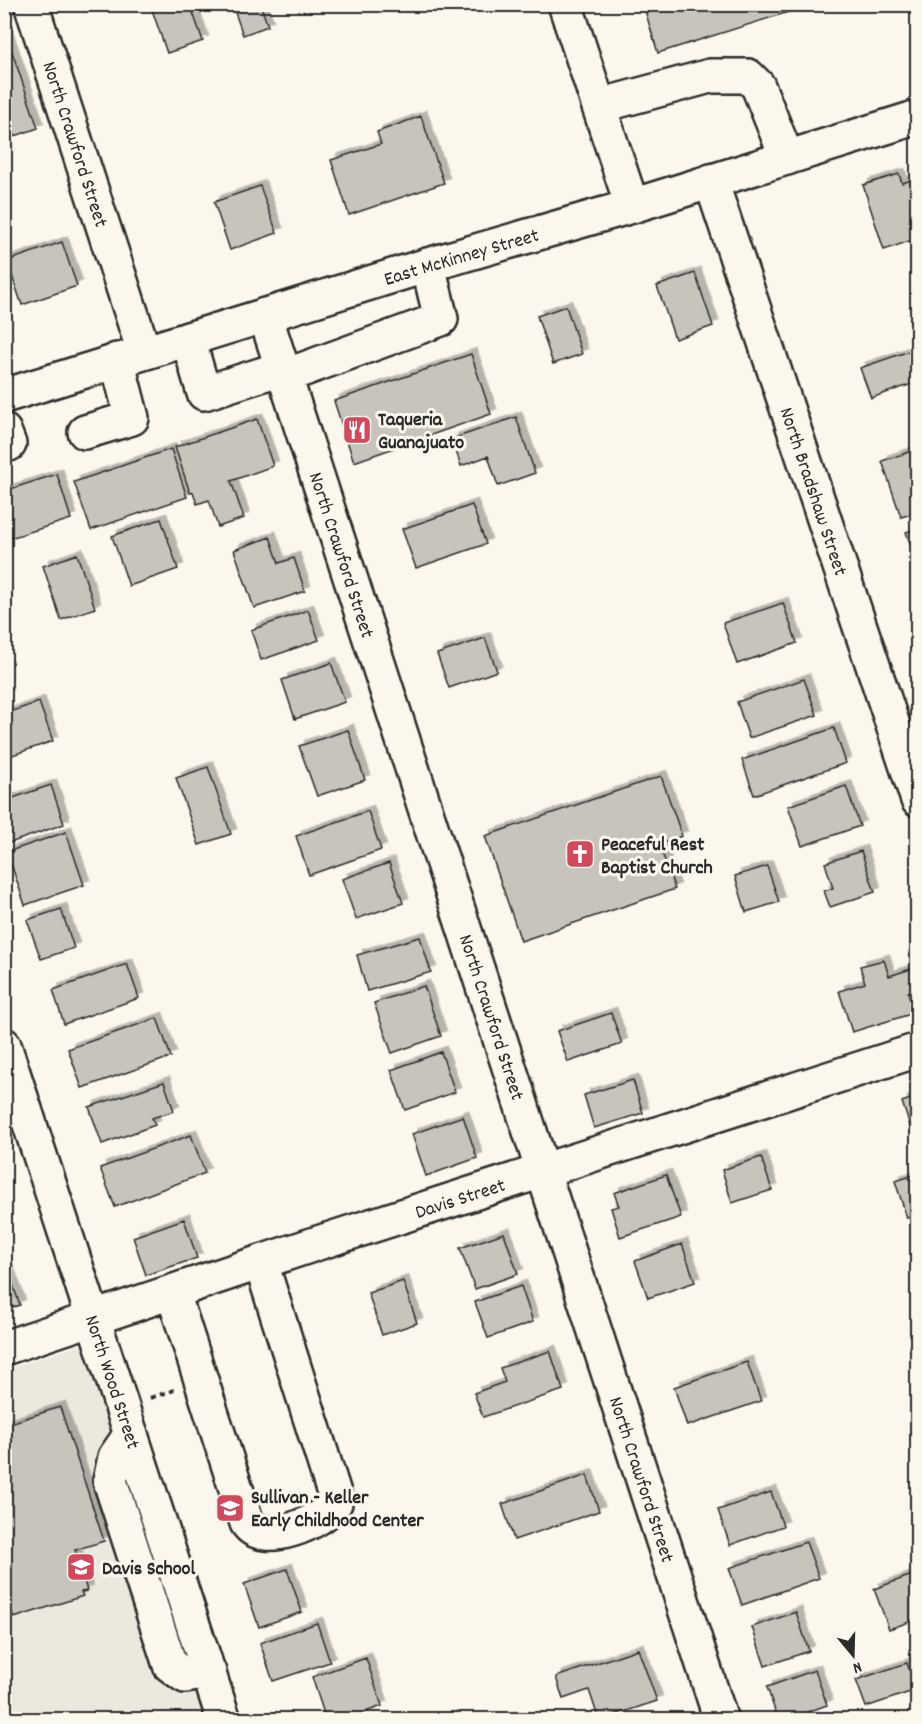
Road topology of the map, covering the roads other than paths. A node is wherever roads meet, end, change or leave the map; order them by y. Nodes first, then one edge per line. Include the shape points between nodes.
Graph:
1 (31, 4) edge
2 (565, 4) edge
3 (599, 106) junction
4 (918, 117) edge
5 (787, 158) junction
6 (711, 181) junction
7 (632, 206) junction
8 (428, 265) junction
9 (265, 315) junction
10 (188, 339) junction
11 (131, 356) junction
12 (284, 373) junction
13 (4, 396) edge
14 (4, 431) edge
15 (85, 432) dead end
16 (4, 445) edge
17 (918, 800) edge
18 (4, 1045) edge
19 (918, 1050) edge
20 (543, 1171) junction
21 (261, 1263) junction
22 (173, 1293) junction
23 (93, 1318) junction
24 (4, 1348) edge
25 (224, 1719) edge
26 (721, 1719) edge

1 - 11 street, North Crawford Street
2 - 3 street
3 - 5 street via 710,76 748,76 758,86
3 - 7 street
4 - 5 street, East McKinney Street
5 - 6 street, East McKinney Street
6 - 7 street, East McKinney Street
6 - 17 street, North Bradshaw Street
7 - 8 street, East McKinney Street
8 - 9 street, East McKinney Street
8 - 12 street via 441,319
9 - 10 street, East McKinney Street
9 - 12 street, North Crawford Street
10 - 11 street, East McKinney Street
10 - 12 street via 204,393
11 - 13 street, East McKinney Street
11 - 15 street, North Crawford Street via 132,418
12 - 20 street, North Crawford Street
14 - 16 street via 9,444
18 - 23 street, North Wood Street
19 - 20 street, Davis Street
20 - 21 street, Davis Street
20 - 26 street, North Crawford Street
21 - 22 street, Davis Street
21 - 22 street via 335,1503 318,1519 280,1533 263,1534 252,1530 248,1523
22 - 23 street, Davis Street
23 - 24 street, Davis Street
23 - 25 street, North Wood Street

